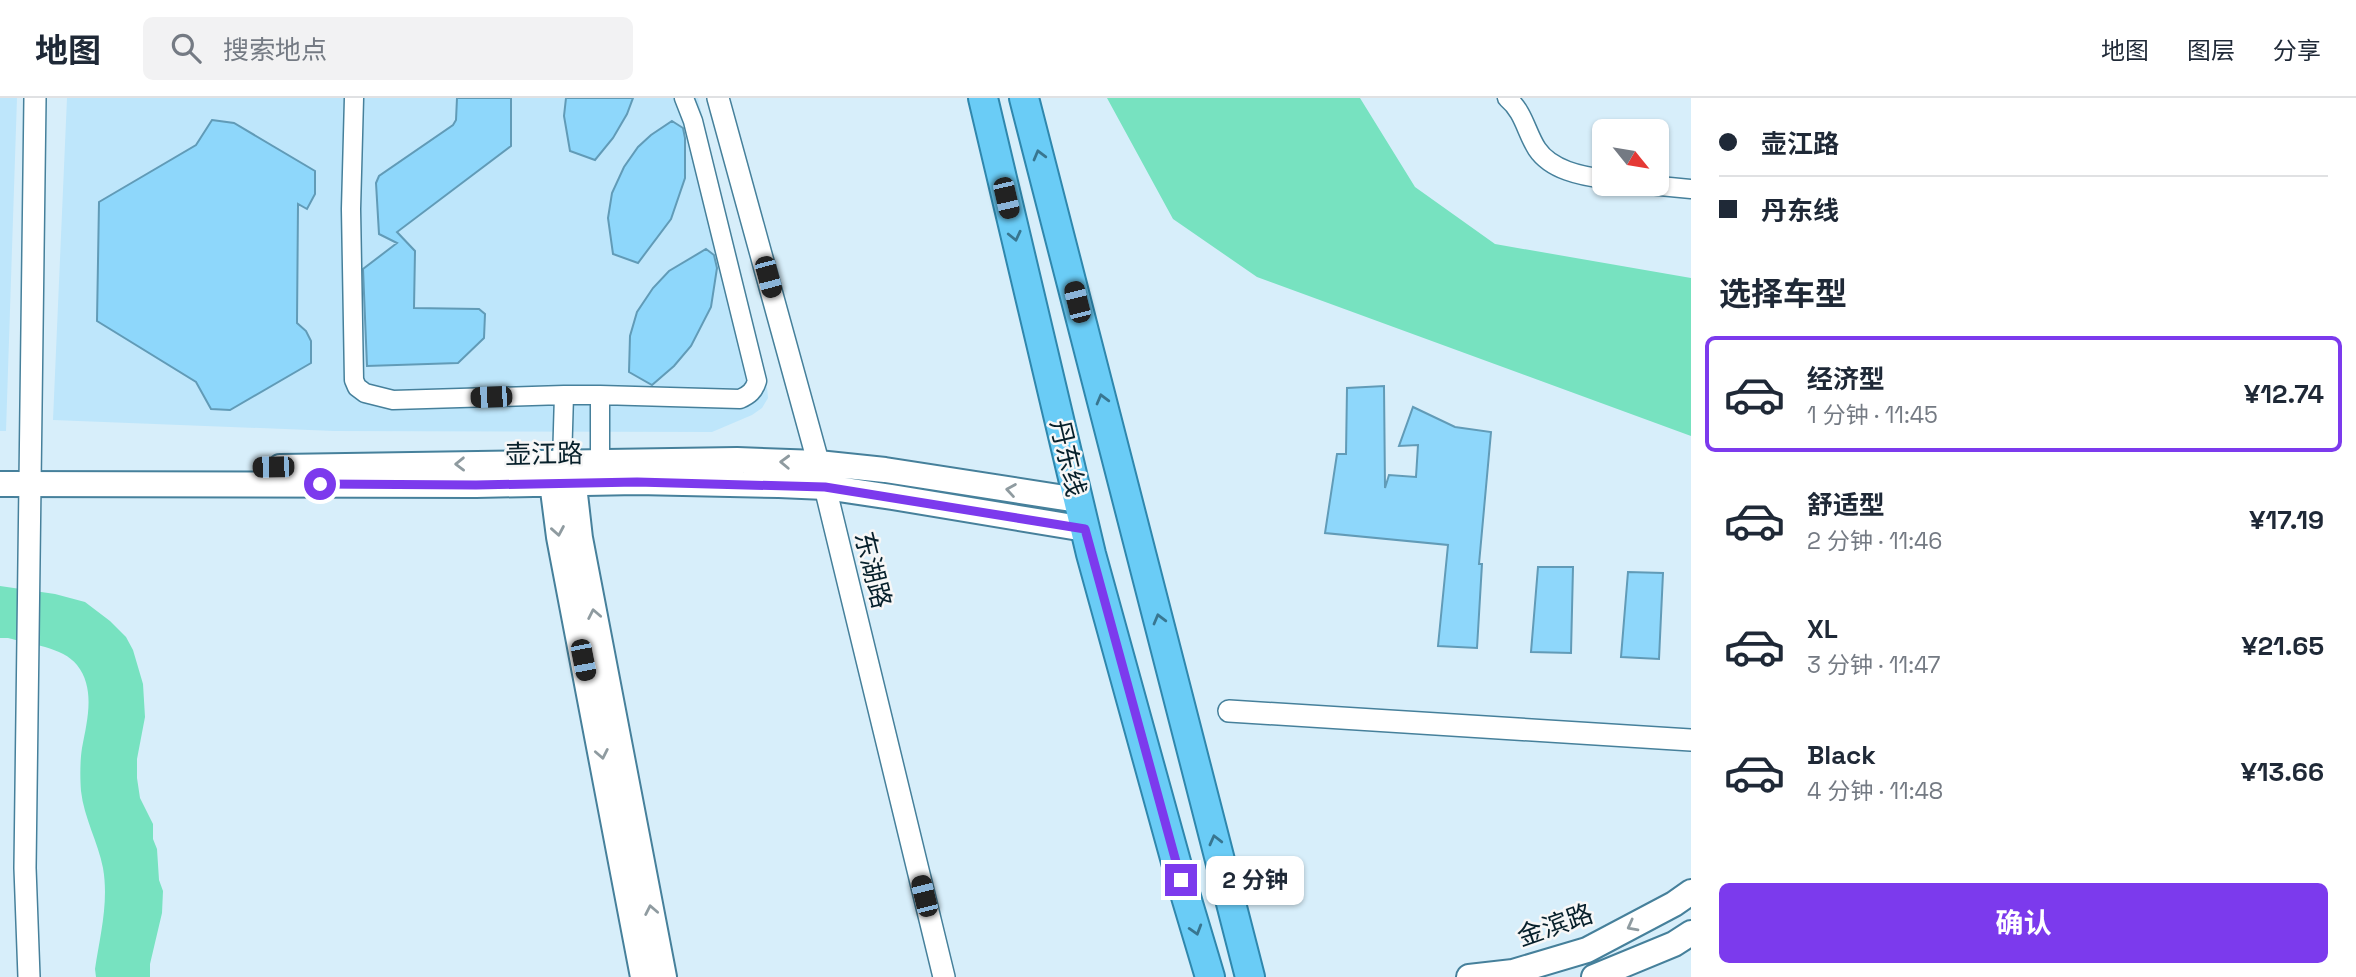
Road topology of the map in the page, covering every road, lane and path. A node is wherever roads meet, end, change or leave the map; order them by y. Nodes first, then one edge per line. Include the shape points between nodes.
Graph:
1 (35, 98) edge
2 (354, 98) edge
3 (684, 98) edge
4 (718, 98) edge
5 (983, 98) edge
6 (1024, 98) edge
7 (1507, 98) edge
8 (1592, 176) edge
9 (1670, 187) edge
10 (1691, 189) edge
11 (564, 395) junction
12 (600, 395) junction
13 (600, 462) junction
14 (818, 463) junction
15 (0, 468) edge
16 (561, 471) junction
17 (31, 476) junction
18 (0, 484) edge
19 (825, 487) junction
20 (1078, 500) junction
21 (1085, 529) junction
22 (1229, 711) dead end
23 (1691, 740) edge
24 (1223, 873) junction
25 (1181, 880) junction
26 (1691, 892) edge
27 (1691, 933) edge
28 (29, 977) edge
29 (643, 977) edge
30 (664, 977) edge
31 (944, 977) edge
32 (1210, 977) edge
33 (1250, 977) edge
34 (1469, 977) edge
35 (1594, 977) edge

1 - 17 street
2 - 11 street via 351,209 357,387 394,400
3 - 12 street via 757,381 755,389 740,399
4 - 14 street, 东湖路
5 -> 20 highway, 丹东线
24 -> 6 highway, 丹东线
7 - 8 street via 1542,156 1570,172
9 - 10 street
11 - 12 street
11 - 16 street
12 - 13 street
14 -> 13 main road, 壶江路
13 - 16 main road, 壶江路
14 - 19 street, 东湖路
20 -> 14 main road, 壶江路
15 - 17 main road, 壶江路
16 - 17 main road, 壶江路
16 - 19 main road, 壶江路
16 -> 29 main road
30 -> 16 main road via 580,538
17 - 18 main road, 壶江路
17 - 28 street via 25,868
19 - 21 main road, 壶江路
19 - 31 street, 东湖路
20 - 21 highway, 丹东线
21 - 25 highway, 丹东线
22 - 23 street
24 - 25 highway
24 - 33 highway, 丹东线
25 -> 32 highway, 丹东线
26 -> 34 main road, 金滨路 via 1587,950 1513,972
27 - 35 main road

